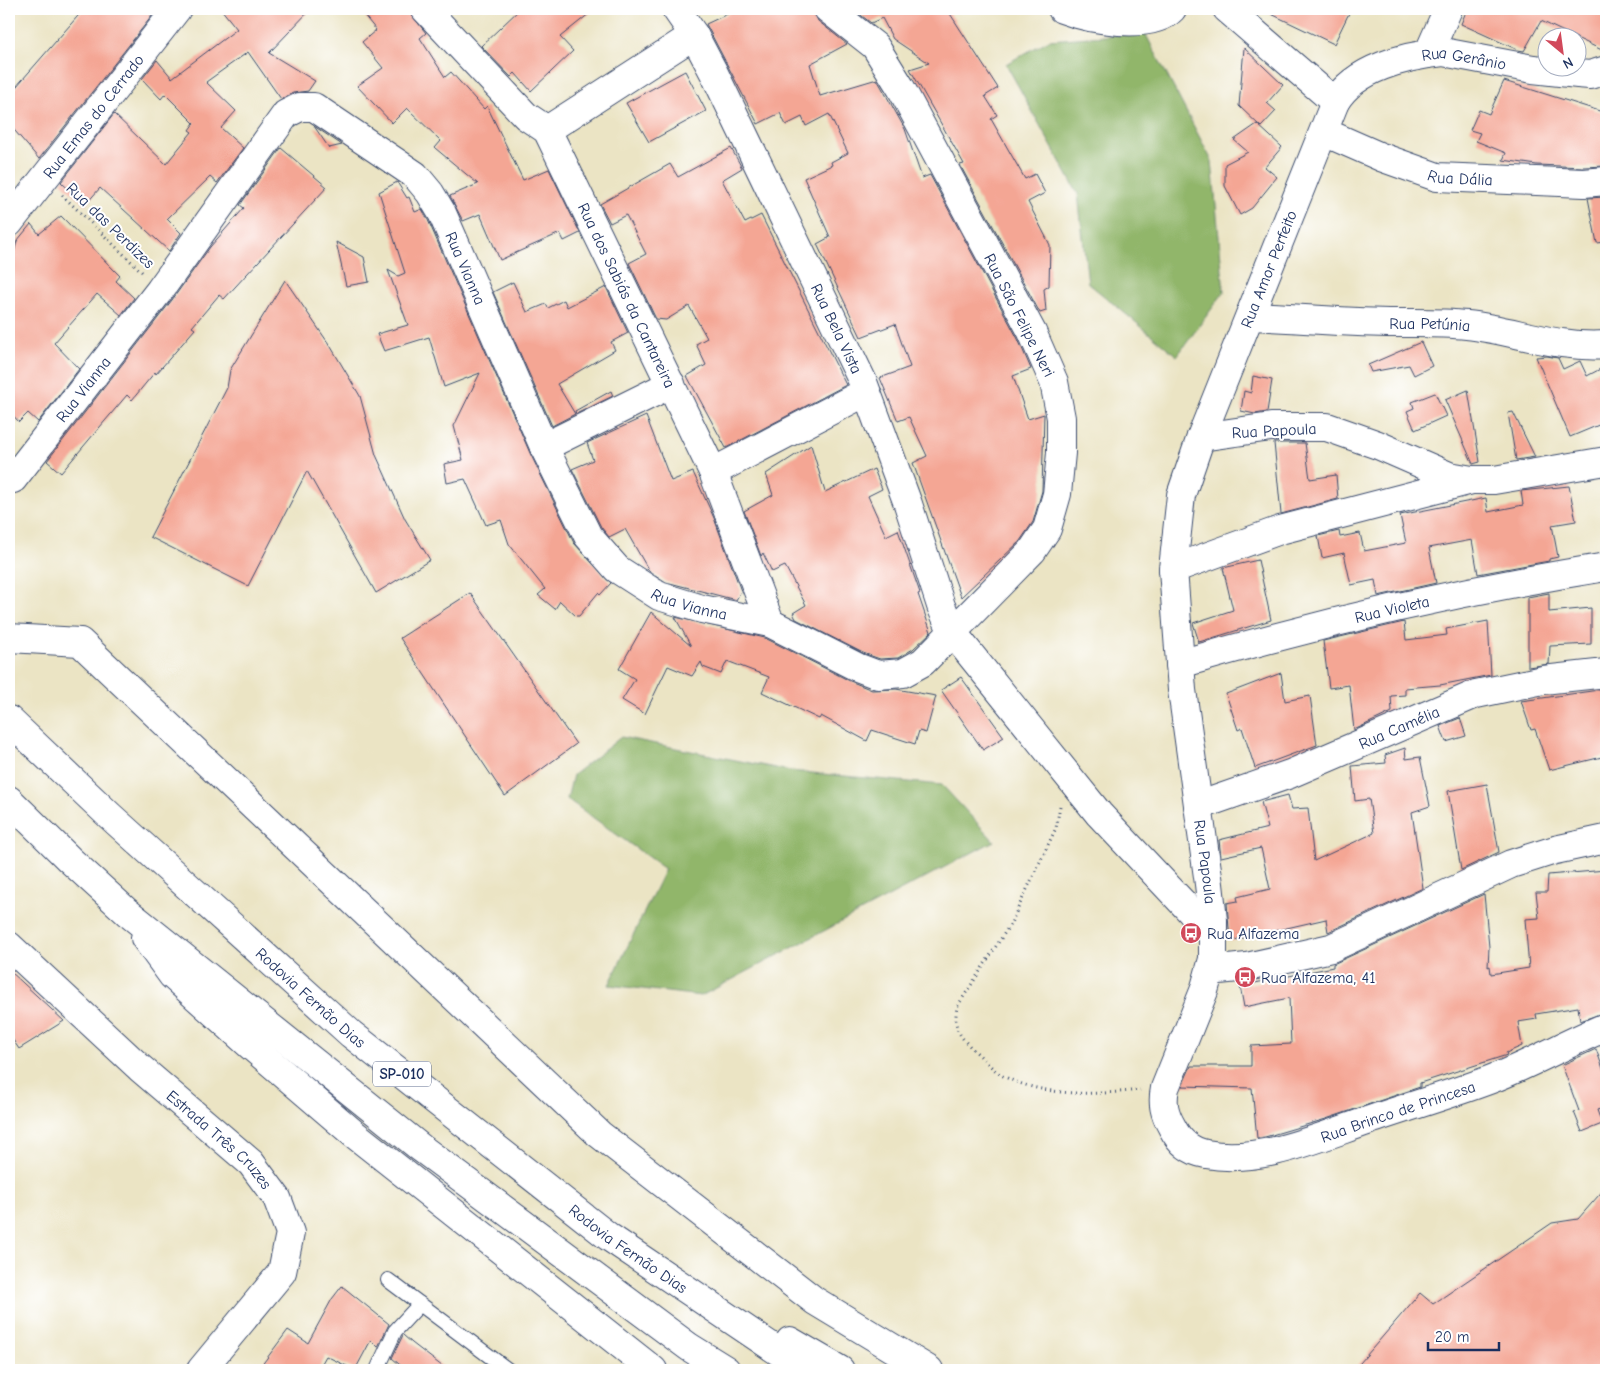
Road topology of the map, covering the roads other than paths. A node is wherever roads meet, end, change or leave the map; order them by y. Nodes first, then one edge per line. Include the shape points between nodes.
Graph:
1 (177, 9) edge
2 (425, 9) edge
3 (676, 9) edge
4 (828, 9) edge
5 (1062, 9) edge
6 (1172, 9) edge
7 (1225, 9) edge
8 (1448, 9) edge
9 (694, 35) junction
10 (1428, 54) junction
11 (1606, 70) edge
12 (1335, 102) junction
13 (547, 130) junction
14 (1324, 132) junction
15 (1606, 181) edge
16 (9, 223) edge
17 (1251, 316) junction
18 (1606, 344) edge
19 (671, 384) junction
20 (866, 392) junction
21 (1201, 436) junction
22 (544, 447) junction
23 (1606, 461) edge
24 (713, 472) junction
25 (13, 479) dead end
26 (1472, 480) junction
27 (1606, 567) edge
28 (1173, 569) junction
29 (770, 622) junction
30 (953, 632) junction
31 (9, 638) edge
32 (1180, 664) junction
33 (1606, 673) edge
34 (9, 720) edge
35 (9, 800) edge
36 (1198, 806) junction
37 (1606, 839) edge
38 (127, 912) junction
39 (1213, 935) junction
40 (9, 946) edge
41 (1210, 971) junction
42 (1606, 1027) edge
43 (1182, 1142) joint
44 (592, 1224) junction
45 (388, 1280) dead end
46 (420, 1304) junction
47 (201, 1370) edge
48 (377, 1370) edge
49 (508, 1370) edge
50 (653, 1370) edge
51 (726, 1370) edge
52 (806, 1370) edge
53 (840, 1370) edge
54 (929, 1370) edge

1 - 16 main road, Rua Emas do Cerrado
2 - 13 main road via 526,116
3 - 9 main road, Rua Bela Vista
4 - 30 main road, Rua São Felipe Neri via 875,46 901,88 1032,332 1054,382 1061,418 1061,453 1057,494 1047,529 1032,551
5 - 6 main road via 1079,16 1147,21
7 - 12 main road
8 - 10 main road
9 - 13 main road
9 - 20 main road, Rua Bela Vista
10 - 11 main road, Rua Gerânio via 1443,52 1578,74 1590,75
10 - 12 main road, Rua Gerânio via 1383,65 1341,91
12 - 14 main road, Rua Amor Perfeito
13 - 19 main road, Rua dos Sabiás da Cantareira
14 - 15 main road, Rua Dália via 1437,177 1584,183
14 - 17 main road, Rua Amor Perfeito
17 - 18 main road, Rua Petúnia via 1454,323 1549,341
17 - 21 main road, Rua Amor Perfeito
19 - 22 main road
19 - 24 main road, Rua dos Sabiás da Cantareira
20 - 24 main road
20 - 30 main road, Rua Bela Vista
21 - 26 main road, Rua Papoula via 1271,427 1328,427 1378,444 1449,476
21 - 28 main road, Rua Papoula via 1179,500
22 - 25 main road, Rua Vianna via 442,213 430,193 415,175 314,108 300,107 286,114 160,290
22 - 29 main road, Rua Vianna via 588,536 617,569 659,596 702,609
23 - 26 main road, Rua Papoula via 1494,480
24 - 29 main road, Rua dos Sabiás da Cantareira
26 - 28 main road, Rua Papoula via 1280,530
27 - 32 main road, Rua Violeta via 1390,610
28 - 32 main road, Rua Papoula
29 - 30 main road, Rua Vianna via 878,675 903,673 923,662
30 - 39 main road via 1099,814
31 - 54 main road via 80,642 599,1134 815,1301
32 - 36 main road, Rua Papoula
33 - 36 main road, Rua Camélia via 1543,680 1476,694 1317,763
34 - 44 main road, Rodovia Fernão Dias / SP-010 via 351,1034
35 - 38 main road, SP-010
36 - 39 main road, Rua Papoula
37 - 41 main road via 1511,864 1331,948 1256,966
38 - 50 main road via 172,975 250,1045 354,1134
38 - 51 main road, SP-010 via 421,1148 689,1347
39 - 41 main road, Rua Papoula
40 - 47 main road, Estrada Três Cruzes via 140,1068 251,1163 277,1198 290,1233 282,1272
41 - 43 main road, Rua Papoula via 1163,1099 1166,1116
42 - 43 main road, Rua Brinco de Princesa via 1489,1080 1288,1147 1264,1153 1223,1156 1205,1154
44 - 52 main road, Rodovia Fernão Dias / SP-010
44 - 53 main road
45 - 46 lane
46 - 48 lane via 395,1331
46 - 49 lane

